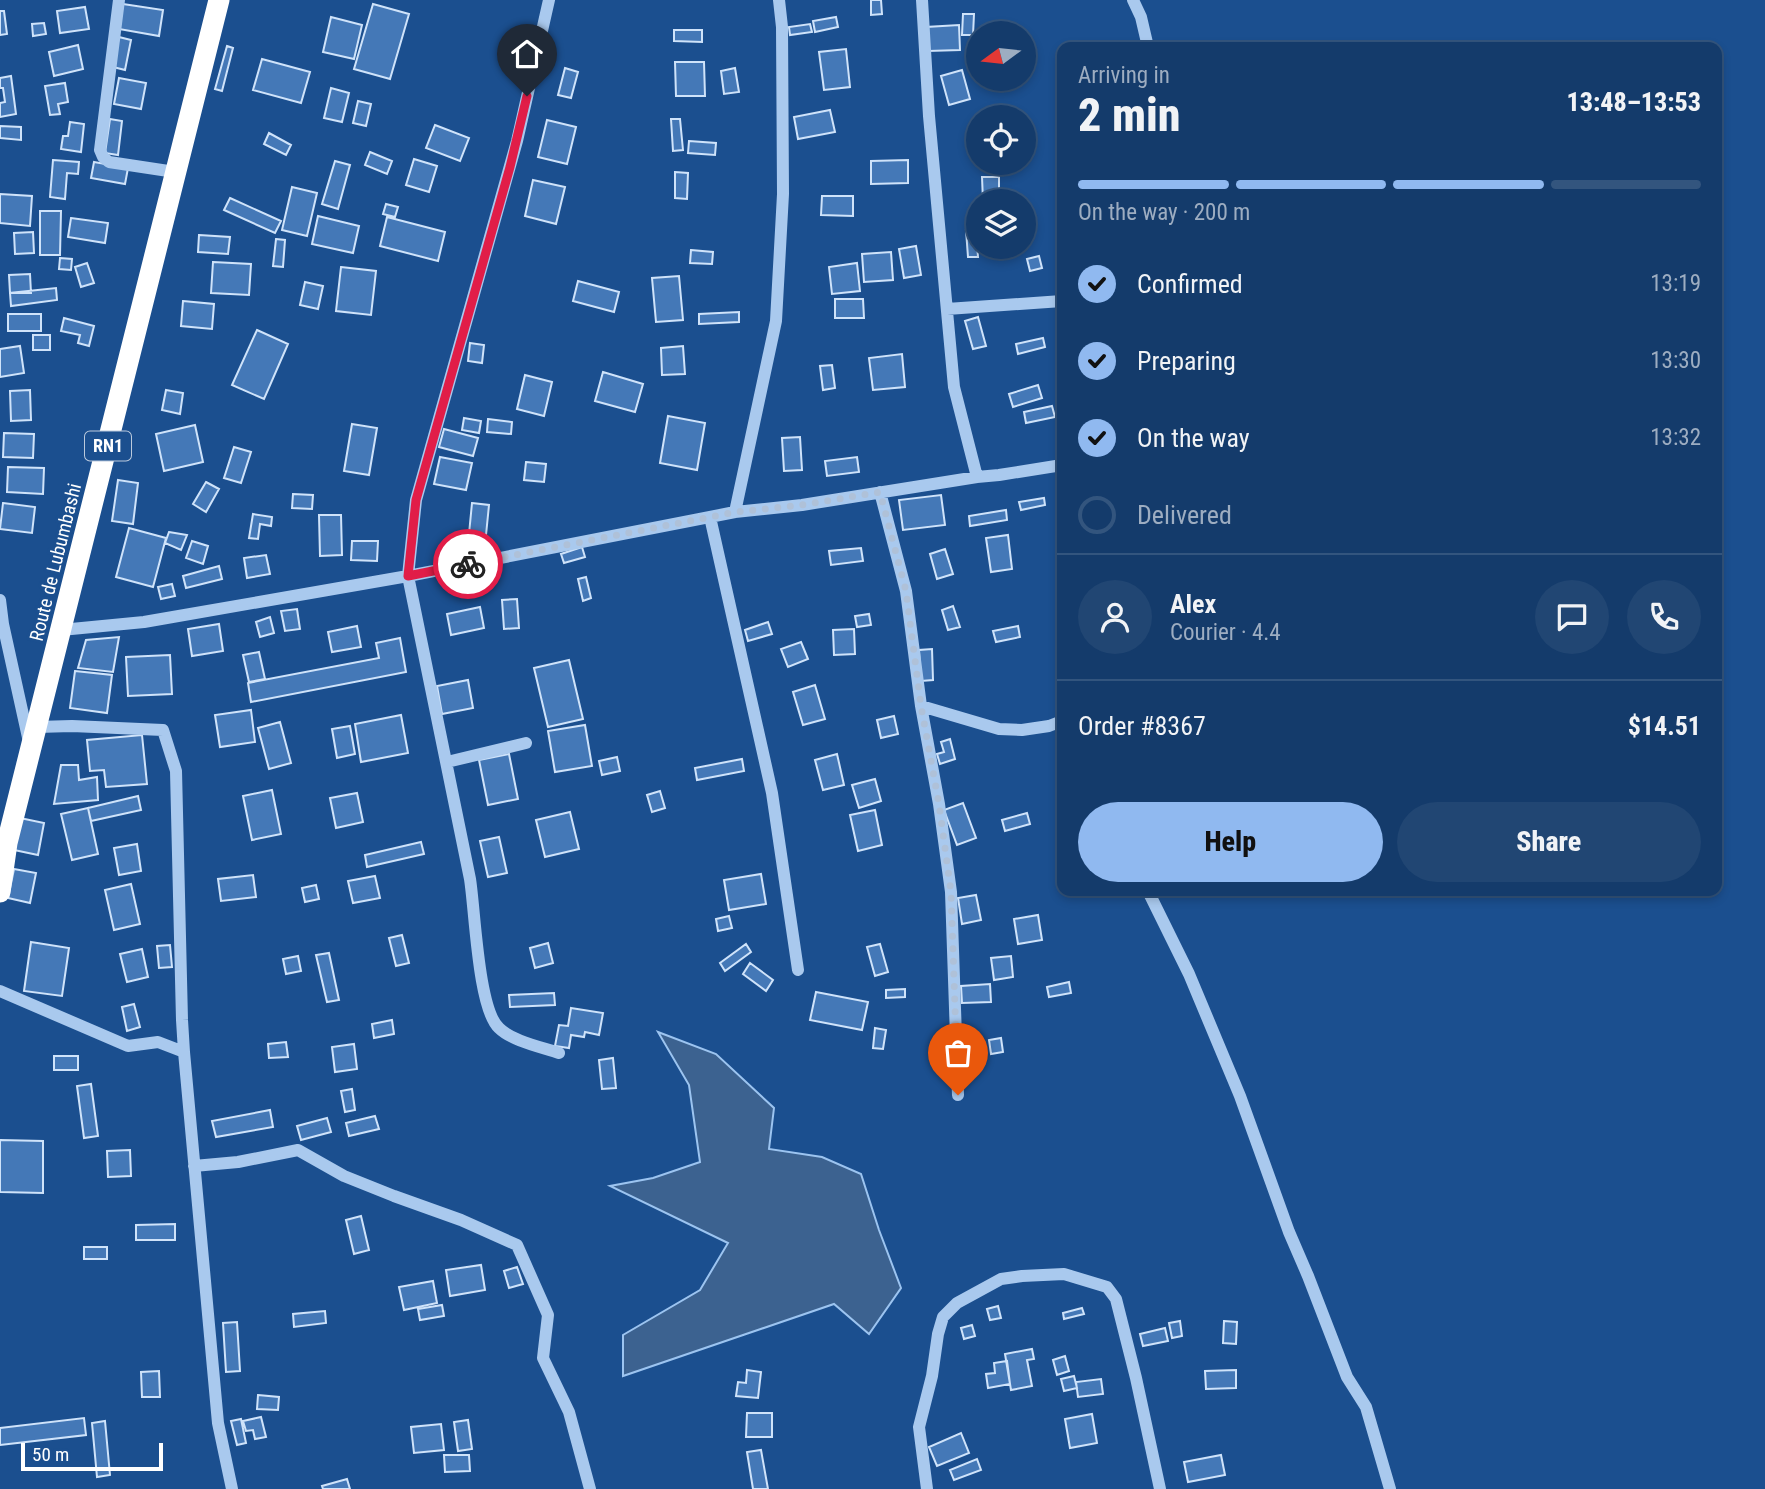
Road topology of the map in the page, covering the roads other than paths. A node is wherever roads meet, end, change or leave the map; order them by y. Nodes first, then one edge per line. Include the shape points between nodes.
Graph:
1 (119, 0) edge
2 (219, 0) edge
3 (549, 0) edge
4 (779, 0) edge
5 (922, 0) edge
6 (1133, 0) edge
7 (1147, 42) edge
8 (176, 172) junction
9 (1057, 301) edge
10 (947, 309) junction
11 (1057, 466) edge
12 (977, 477) junction
13 (880, 492) junction
14 (736, 512) junction
15 (710, 517) junction
16 (408, 576) junction
17 (0, 600) edge
18 (61, 630) junction
19 (921, 706) junction
20 (1057, 725) edge
21 (37, 727) junction
22 (526, 743) dead end
23 (31, 749) junction
24 (447, 762) junction
25 (0, 891) edge
26 (1150, 896) edge
27 (798, 970) dead end
28 (0, 991) edge
29 (184, 1052) junction
30 (559, 1053) dead end
31 (958, 1095) dead end
32 (194, 1166) junction
33 (232, 1489) edge
34 (590, 1489) edge
35 (927, 1489) edge
36 (1160, 1489) edge
37 (1390, 1489) edge

1 - 8 street via 100,150 109,162
2 - 8 highway, Route de Lubumbashi / RN1
3 - 16 street via 517,141 416,500
4 - 14 street via 783,194 776,321
5 - 10 street
6 - 7 street
8 - 18 highway, Route de Lubumbashi / RN1
9 - 10 street
10 - 12 street via 954,387
11 - 12 street
12 - 13 street
13 - 14 street
13 - 19 street via 906,591
14 - 15 street
15 - 16 street
15 - 27 street via 772,793
16 - 18 street via 144,622
16 - 24 street
17 - 23 street
18 - 21 highway, Route de Lubumbashi / RN1
19 - 20 street via 999,729
19 - 31 street via 951,892
21 - 23 highway, Route de Lubumbashi / RN1
21 - 29 street via 163,730 176,771
22 - 24 street
23 - 25 highway, Route de Lubumbashi / RN1
24 - 30 street via 474,903 480,972 492,1019 511,1036
26 - 37 street via 1240,1096 1347,1377 1366,1407
28 - 29 street via 128,1046 158,1042
29 - 32 street
32 - 33 street via 218,1423
32 - 34 street via 298,1150 344,1176 517,1245 548,1315 543,1358 569,1412
35 - 36 street via 919,1427 943,1317 957,1303 1001,1279 1064,1274 1107,1287 1116,1299

